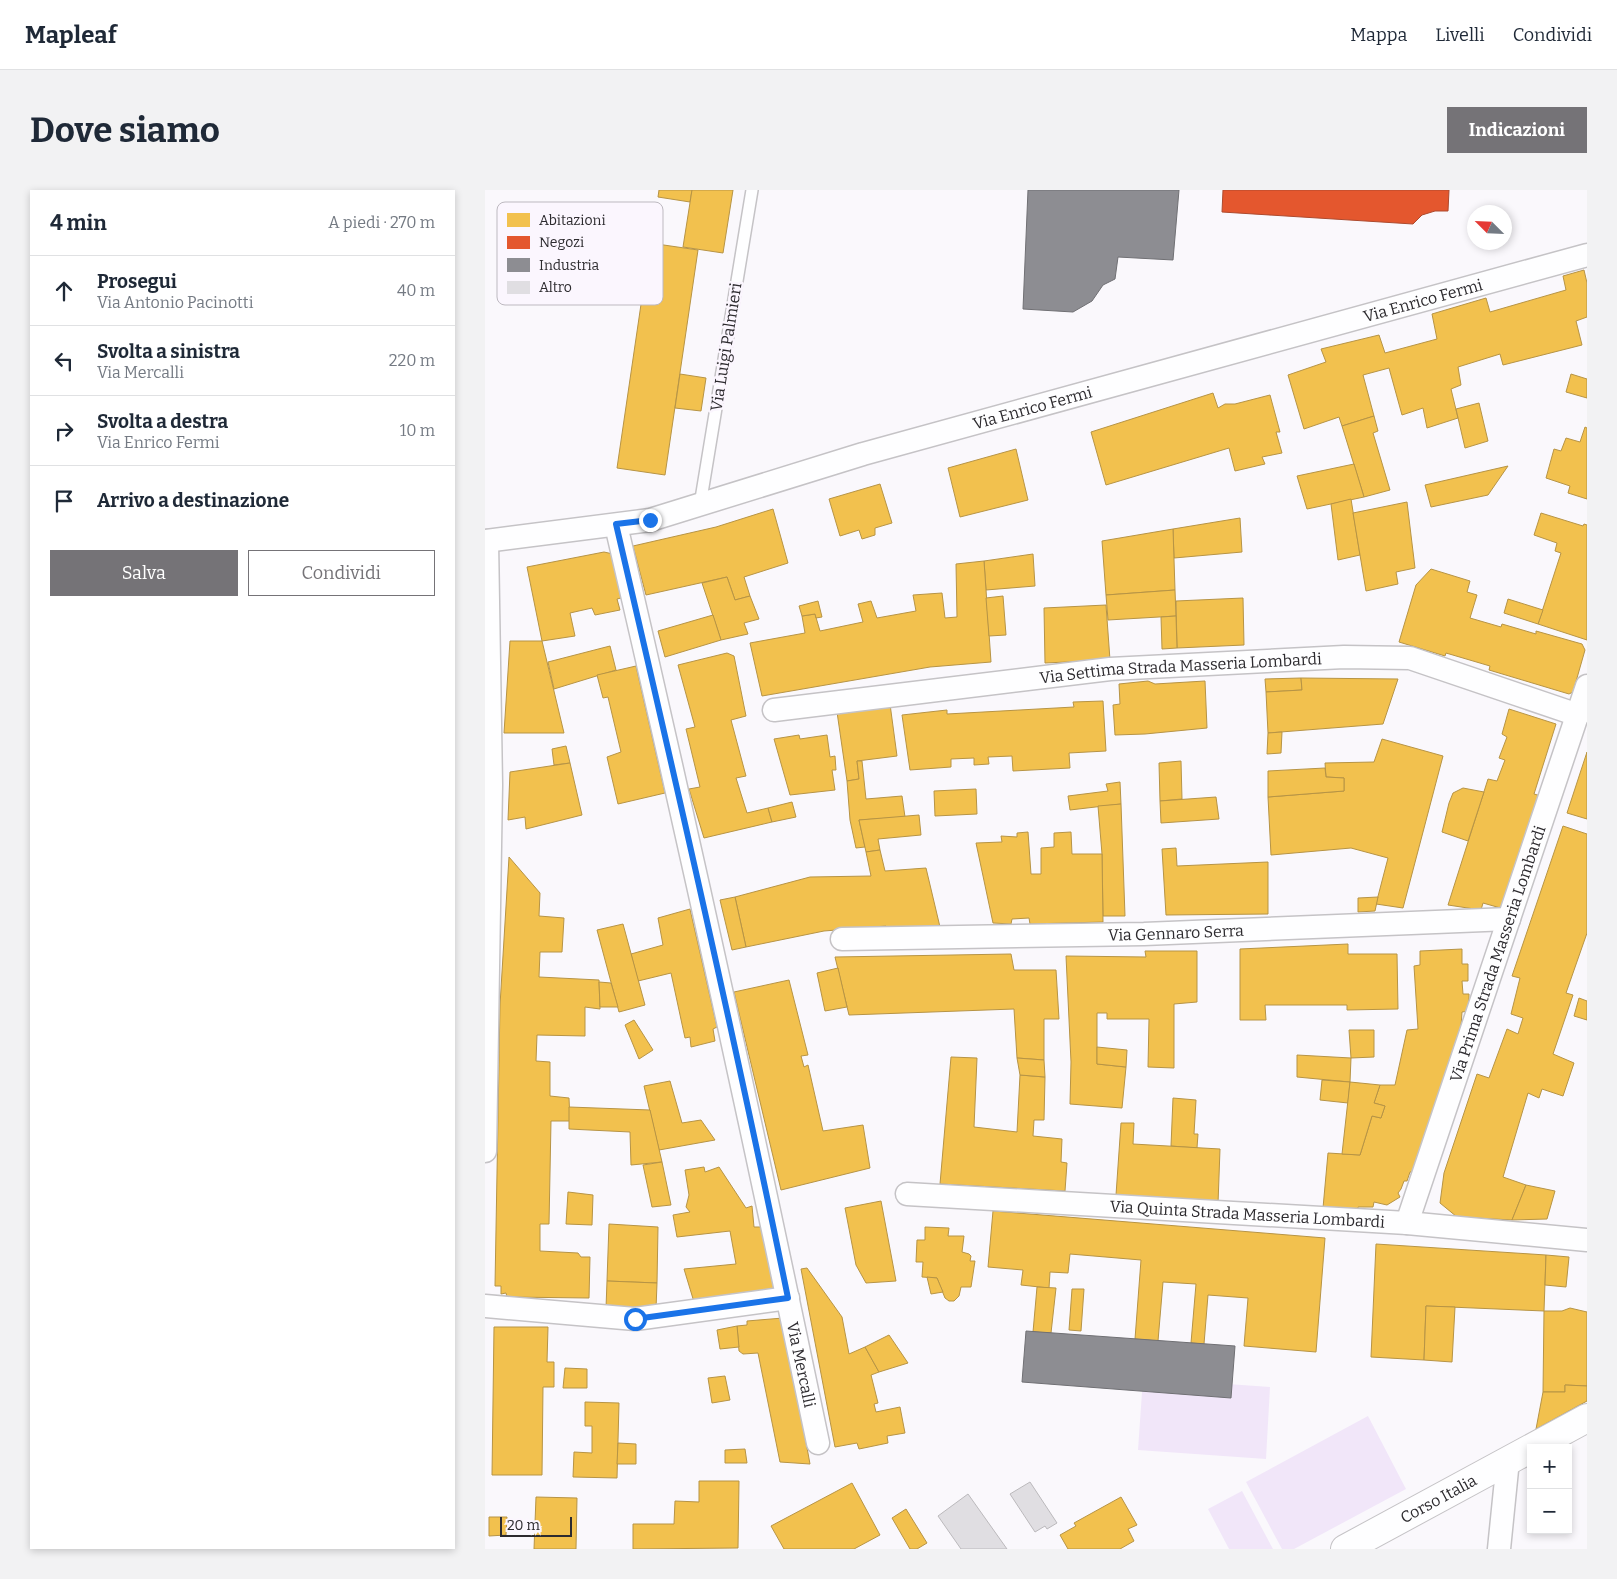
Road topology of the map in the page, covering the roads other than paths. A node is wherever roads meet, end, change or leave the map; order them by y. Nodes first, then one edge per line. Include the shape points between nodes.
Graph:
1 (752, 190) edge
2 (1584, 254) edge
3 (700, 505) junction
4 (616, 524) junction
5 (486, 541) edge
6 (1587, 686) edge
7 (774, 710) dead end
8 (1578, 715) junction
9 (1509, 919) junction
10 (842, 939) dead end
11 (485, 1151) edge
12 (907, 1194) dead end
13 (1407, 1222) junction
14 (1587, 1240) edge
15 (788, 1298) junction
16 (485, 1306) edge
17 (1587, 1418) edge
18 (818, 1443) dead end
19 (1508, 1460) junction
20 (1345, 1549) edge
21 (1499, 1549) edge

1 - 3 lane, Via Luigi Palmieri
2 - 3 street, Via Enrico Fermi via 863,454
3 - 4 street, Via Enrico Fermi via 650,520
4 - 5 street, Via Enrico Fermi
4 - 15 street, Via Mercalli via 688,834
5 - 11 street via 491,785
6 - 8 street, Via Prima Strada Masseria Lombardi
7 - 8 street, Via Settima Strada Masseria Lombardi via 1110,670 1344,657 1410,658
8 - 9 street, Via Prima Strada Masseria Lombardi
9 - 10 street, Via Gennaro Serra via 1144,934
9 - 13 street, Via Prima Strada Masseria Lombardi
12 - 13 street, Via Quinta Strada Masseria Lombardi
13 - 14 street, Via Quinta Strada Masseria Lombardi
15 - 16 street via 635,1319
15 - 18 street, Via Mercalli
17 - 19 street, Corso Italia
19 - 20 street, Corso Italia
19 - 21 street

